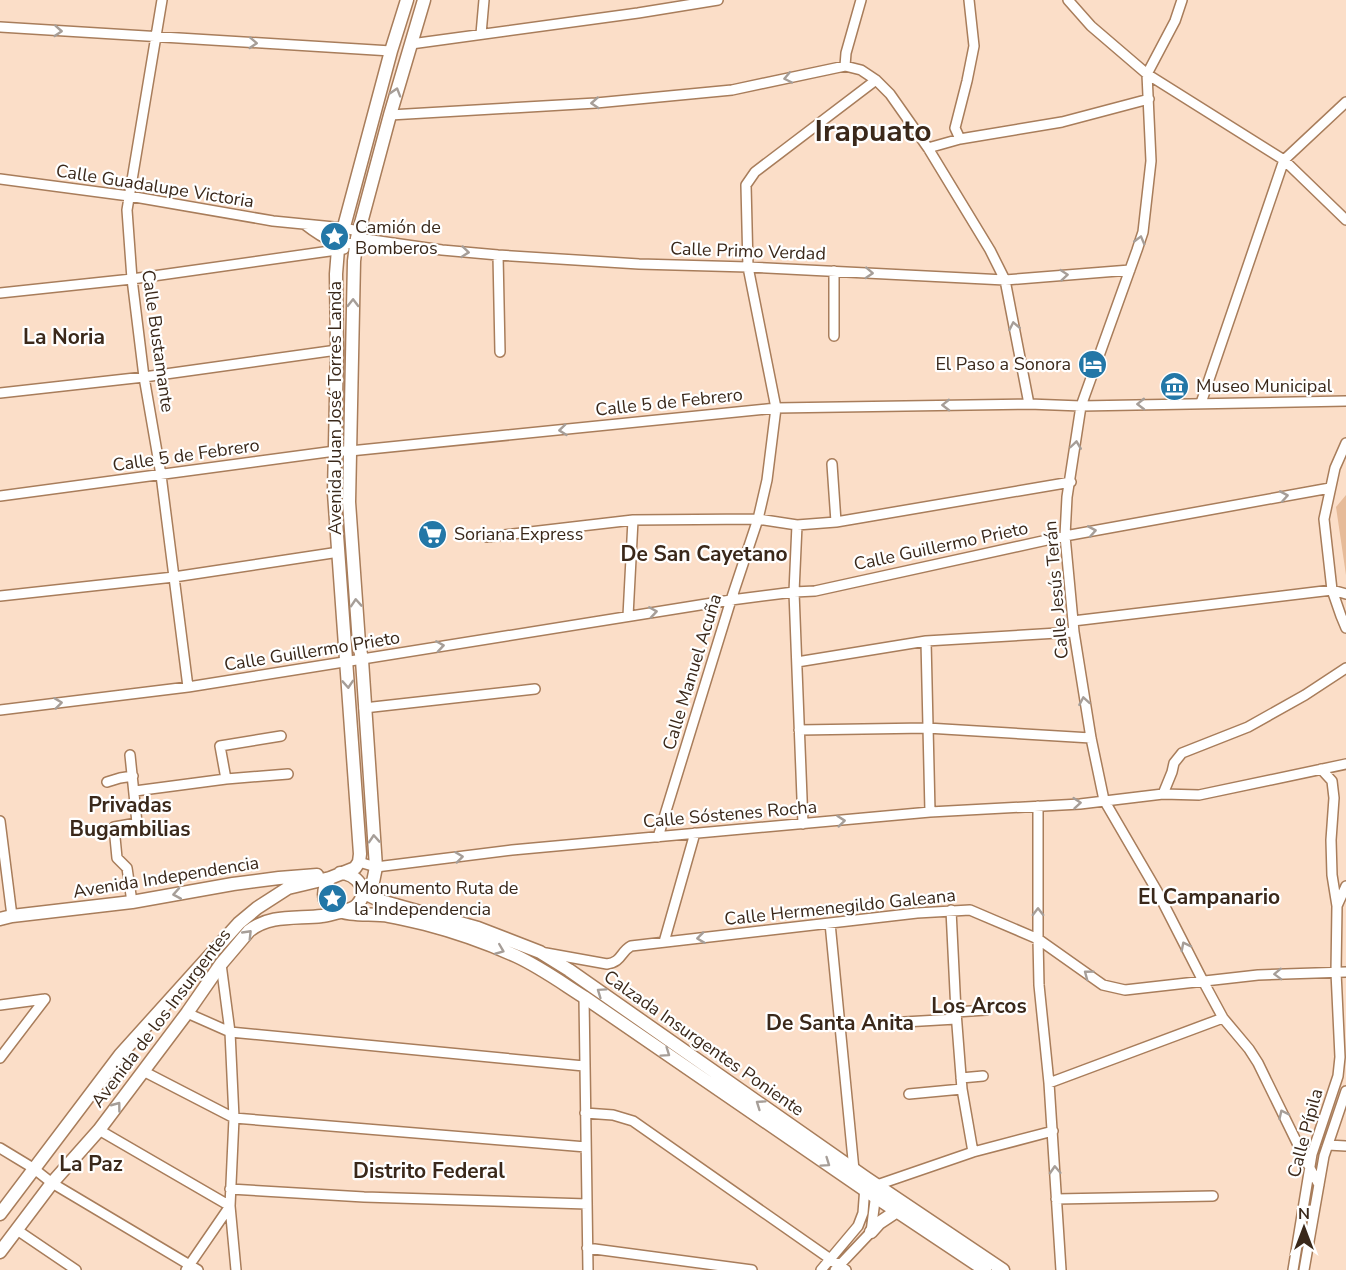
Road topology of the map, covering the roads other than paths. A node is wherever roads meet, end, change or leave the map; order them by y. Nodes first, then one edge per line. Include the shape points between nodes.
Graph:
1 (162, 0) edge
2 (407, 0) edge
3 (424, 0) edge
4 (484, 0) edge
5 (718, 0) edge
6 (861, 0) edge
7 (969, 0) edge
8 (1068, 0) edge
9 (1182, 0) edge
10 (0, 27) edge
11 (481, 34) junction
12 (155, 37) junction
13 (411, 44) junction
14 (391, 51) junction
15 (845, 66) junction
16 (1147, 74) junction
17 (876, 80) junction
18 (1149, 99) junction
19 (1346, 102) edge
20 (390, 115) junction
21 (960, 138) junction
22 (928, 148) junction
23 (1284, 160) junction
24 (0, 179) edge
25 (129, 196) junction
26 (1346, 220) edge
27 (304, 224) junction
28 (344, 228) junction
29 (359, 241) junction
30 (339, 246) junction
31 (498, 255) junction
32 (748, 267) junction
33 (1130, 270) junction
34 (834, 271) junction
35 (132, 279) junction
36 (1005, 280) junction
37 (0, 293) edge
38 (834, 336) dead end
39 (337, 350) junction
40 (500, 352) dead end
41 (144, 377) junction
42 (0, 393) edge
43 (1346, 401) edge
44 (1201, 403) junction
45 (1029, 404) junction
46 (1081, 406) junction
47 (776, 408) junction
48 (1346, 443) edge
49 (335, 451) junction
50 (350, 451) junction
51 (832, 464) dead end
52 (161, 475) junction
53 (1071, 482) junction
54 (1330, 488) junction
55 (0, 496) edge
56 (758, 519) junction
57 (633, 520) junction
58 (836, 522) junction
59 (796, 525) junction
60 (1065, 536) junction
61 (487, 537) dead end
62 (339, 552) junction
63 (174, 576) junction
64 (1332, 590) junction
65 (794, 592) junction
66 (1346, 594) edge
67 (0, 596) edge
68 (731, 600) junction
69 (1343, 615) edge
70 (628, 616) junction
71 (1073, 621) junction
72 (1346, 628) edge
73 (1074, 632) junction
74 (927, 641) junction
75 (362, 660) junction
76 (797, 662) junction
77 (347, 663) junction
78 (1346, 668) edge
79 (188, 687) junction
80 (535, 689) dead end
81 (364, 708) junction
82 (0, 710) edge
83 (927, 728) junction
84 (799, 730) junction
85 (282, 736) dead end
86 (1091, 738) junction
87 (130, 755) dead end
88 (1346, 764) edge
89 (1321, 769) junction
90 (288, 774) dead end
91 (133, 776) junction
92 (226, 779) junction
93 (107, 782) dead end
94 (135, 791) junction
95 (1163, 794) junction
96 (1104, 800) junction
97 (1038, 806) junction
98 (930, 812) junction
99 (0, 821) edge
100 (803, 824) junction
101 (695, 833) junction
102 (658, 837) junction
103 (359, 862) junction
104 (376, 867) junction
105 (334, 875) junction
106 (1346, 886) edge
107 (362, 892) junction
108 (132, 902) junction
109 (1337, 906) junction
110 (951, 910) junction
111 (343, 911) junction
112 (6, 917) edge
113 (830, 923) junction
114 (477, 934) junction
115 (1038, 939) junction
116 (664, 942) junction
117 (540, 952) junction
118 (222, 964) junction
119 (1341, 972) edge
120 (1203, 981) junction
121 (584, 997) junction
122 (0, 1005) edge
123 (986, 1010) dead end
124 (187, 1013) junction
125 (956, 1015) junction
126 (1223, 1018) junction
127 (903, 1022) dead end
128 (230, 1032) junction
129 (0, 1058) edge
130 (1343, 1060) edge
131 (584, 1066) junction
132 (143, 1071) junction
133 (983, 1076) dead end
134 (961, 1078) junction
135 (1049, 1083) junction
136 (962, 1089) junction
137 (1346, 1091) edge
138 (909, 1094) dead end
139 (585, 1113) junction
140 (234, 1118) junction
141 (99, 1130) junction
142 (1053, 1131) junction
143 (1328, 1146) junction
144 (1346, 1146) edge
145 (586, 1147) junction
146 (0, 1148) edge
147 (973, 1152) junction
148 (33, 1168) junction
149 (854, 1170) junction
150 (1310, 1170) junction
151 (52, 1183) junction
152 (1319, 1185) junction
153 (871, 1187) junction
154 (230, 1189) junction
155 (1213, 1196) dead end
156 (1056, 1198) junction
157 (587, 1204) junction
158 (230, 1206) junction
159 (897, 1211) junction
160 (0, 1214) edge
161 (17, 1230) junction
162 (871, 1232) junction
163 (587, 1248) junction
164 (0, 1252) edge
165 (830, 1259) junction
166 (191, 1268) edge
167 (840, 1268) edge
168 (76, 1270) edge
169 (236, 1270) edge
170 (588, 1270) edge
171 (752, 1270) edge
172 (821, 1270) edge
173 (985, 1270) edge
174 (1004, 1270) edge
175 (1061, 1270) edge
176 (1293, 1270) edge
177 (1304, 1270) edge

1 - 12 street, Calle Bustamante
2 - 14 main road, Avenida Juan José Torres Landa
3 - 13 main road, Avenida Juan José Torres Landa
4 - 11 street
5 - 11 street
6 - 15 street
7 - 21 street via 974,46 955,128
8 - 16 street via 1091,26
9 - 16 street
10 -> 12 street
11 - 13 street
12 -> 14 street
12 - 25 street, Calle Bustamante
20 -> 13 main road, Avenida Juan José Torres Landa
14 - 28 main road, Avenida Juan José Torres Landa
15 - 17 street
15 -> 20 street via 732,90 596,103
16 - 18 street, Calle Jesús Terán
16 - 23 street
17 - 22 street
17 - 32 street, Calle Manuel Acuña via 755,172 746,185
18 - 21 street via 1062,122
33 -> 18 street, Calle Jesús Terán via 1143,232 1151,162
19 - 23 street
20 - 29 main road, Avenida Juan José Torres Landa
21 - 22 street
22 - 36 street
23 - 26 street
23 - 44 street
24 - 25 street, Calle Guadalupe Victoria
25 - 27 street, Calle Guadalupe Victoria
25 - 35 street, Calle Bustamante
27 - 28 street, Calle Guadalupe Victoria
27 - 30 street, Calle Guadalupe Victoria
28 - 29 street, Calle Guadalupe Victoria
28 - 30 main road, Avenida Juan José Torres Landa
29 - 30 street, Calle Guadalupe Victoria
29 -> 31 street, Calle Primo Verdad
50 -> 29 main road, Avenida Juan José Torres Landa via 353,281
30 - 35 street
30 - 39 main road, Avenida Juan José Torres Landa
31 - 32 street, Calle Primo Verdad
31 - 40 street
32 - 34 street, Calle Primo Verdad
32 - 47 street, Calle Manuel Acuña
36 -> 33 street, Calle Primo Verdad
33 - 46 street, Calle Jesús Terán
34 -> 36 street, Calle Primo Verdad
34 - 38 street
35 - 37 street
35 - 41 street, Calle Bustamante
45 -> 36 street
39 - 41 street
39 - 49 main road, Avenida Juan José Torres Landa
41 - 42 street
41 - 52 street, Calle Bustamante
43 - 44 street, Calle 5 de Febrero
44 -> 46 street, Calle 5 de Febrero
45 - 46 street, Calle 5 de Febrero
45 -> 47 street, Calle 5 de Febrero
53 -> 46 street, Calle Jesús Terán
47 -> 50 street, Calle 5 de Febrero
47 - 56 street, Calle Manuel Acuña via 768,480
48 - 54 street
49 - 50 street, Calle 5 de Febrero
49 - 52 street, Calle 5 de Febrero
49 - 62 main road, Avenida Juan José Torres Landa
75 -> 50 main road, Avenida Juan José Torres Landa via 349,502
51 - 58 street
52 - 55 street, Calle 5 de Febrero
52 - 63 street, Calle Bustamante
53 - 58 street
53 - 60 street, Calle Jesús Terán
60 -> 54 street, Calle Guillermo Prieto
54 - 64 street via 1324,519
56 - 57 street
56 - 59 street
56 - 68 street, Calle Manuel Acuña
57 - 61 street
57 - 70 street
58 - 59 street
59 - 65 street
60 - 65 street, Calle Guillermo Prieto via 816,591
60 - 71 street, Calle Jesús Terán
62 - 63 street
62 - 77 main road, Avenida Juan José Torres Landa
63 - 67 street
63 - 79 street, Calle Bustamante
64 - 66 street
64 - 69 street
64 - 71 street
65 - 68 street, Calle Guillermo Prieto
65 - 76 street
70 -> 68 street, Calle Guillermo Prieto
68 - 102 street, Calle Manuel Acuña
69 - 72 street
75 -> 70 street, Calle Guillermo Prieto
71 - 73 street, Calle Jesús Terán
73 - 74 street
86 -> 73 street, Calle Jesús Terán
74 - 76 street
74 - 83 street
75 - 77 street, Calle Guillermo Prieto
75 - 81 main road, Avenida Juan José Torres Landa
76 - 84 street
77 - 79 street, Calle Guillermo Prieto
77 -> 103 main road, Avenida Juan José Torres Landa
78 - 95 street via 1248,727 1182,753 1174,763
82 -> 79 street, Calle Guillermo Prieto
80 - 81 street
104 -> 81 main road, Avenida Juan José Torres Landa
83 - 84 street
83 - 86 street
83 - 98 street
84 - 100 street
85 - 92 street via 220,746
86 - 96 street, Calle Jesús Terán
87 - 91 street
88 - 89 street, Calle Sóstenes Rocha
89 - 95 street, Calle Sóstenes Rocha via 1199,795
89 - 109 street via 1332,781 1334,798 1331,840
90 - 92 street
91 - 93 street
91 - 94 street
92 - 94 street
94 - 108 street via 137,823 114,827 117,858 126,868
95 - 96 street, Calle Sóstenes Rocha
97 -> 96 street, Calle Sóstenes Rocha
120 -> 96 street, Calle Jesús Terán via 1158,891
97 - 98 street, Calle Sóstenes Rocha
115 -> 97 street
100 -> 98 street, Calle Sóstenes Rocha
99 - 112 street
100 - 101 street, Calle Sóstenes Rocha
101 - 102 street, Calle Sóstenes Rocha
101 - 116 street
104 -> 102 street, Calle Sóstenes Rocha
103 - 104 street, Calle Sóstenes Rocha
103 - 105 main road via 355,868
104 - 107 main road via 373,882
105 - 107 main road via 347,873 355,877
105 -> 108 main road, Avenida Independencia via 233,884
105 - 111 main road via 325,885 324,894 327,903
105 - 148 main road, Avenida de los Insurgentes via 288,888 239,923 120,1055
106 - 109 street
107 - 111 main road via 356,906
107 - 114 main road, Calzada Insurgentes Poniente
108 - 112 main road, Avenida Independencia
109 - 119 street, Calle Pípila
110 - 113 street, Calle Hermenegildo Galeana
110 - 115 street, Calle Hermenegildo Galeana via 970,910
110 - 125 street
111 - 114 main road, Calzada Insurgentes Poniente via 390,916
118 -> 111 main road, Avenida de los Insurgentes via 254,927 270,920
113 -> 116 street, Calle Hermenegildo Galeana
113 - 149 street
114 - 117 main road, Calzada Insurgentes Poniente
114 -> 121 main road, Calzada Insurgentes Poniente
120 -> 115 street, Calle Hermenegildo Galeana via 1125,990 1103,985
115 - 135 street
116 - 117 street, Calle Hermenegildo Galeana via 628,947 619,960 607,964
149 -> 117 main road, Calzada Insurgentes Poniente
118 - 124 main road, Avenida de los Insurgentes
118 - 128 street
119 -> 120 street, Calle Hermenegildo Galeana
119 - 130 street, Calle Pípila
120 - 126 street, Calle Jesús Terán
121 - 131 street
121 -> 153 main road, Calzada Insurgentes Poniente
122 - 129 street via 45,999
123 - 125 street
124 - 128 street
124 - 132 main road, Avenida de los Insurgentes
125 - 127 street
125 - 134 street
126 - 135 street
150 -> 126 street, Calle Jesús Terán via 1258,1063
128 - 131 street
128 - 140 street
130 - 150 street, Calle Pípila
131 - 139 street
132 - 140 street
141 -> 132 main road, Avenida de los Insurgentes
133 - 134 street
134 - 136 street
135 - 142 street
136 - 138 street
136 - 147 street
137 - 143 street, Calle Pípila
139 - 145 street
139 - 165 street via 633,1121
140 - 145 street
140 - 154 street
141 - 151 main road, Avenida de los Insurgentes
141 - 158 street
142 - 147 street
156 -> 142 street
143 - 144 street
143 - 152 street, Calle Pípila
145 - 157 street
146 - 148 street
147 - 153 street
148 - 151 street
148 - 160 main road, Avenida de los Insurgentes
149 - 153 main road, Calzada Insurgentes Poniente
150 - 152 street, Calle Jesús Terán
150 - 176 street, Calle Pípila
151 - 161 main road, Avenida de los Insurgentes
151 - 166 street
152 - 177 street, Calle Pípila
153 - 159 main road, Calzada Insurgentes Poniente
153 - 162 street
153 - 165 street via 858,1226
153 - 174 main road, Calzada Insurgentes Poniente
154 - 157 street
154 - 158 street
155 - 156 street
156 - 175 street
157 - 163 street
158 - 166 street
158 - 169 street
159 - 162 main road
159 - 173 main road, Calzada Insurgentes Poniente
161 - 164 main road, Avenida de los Insurgentes
161 - 168 street
162 - 167 street
163 - 170 street
163 - 171 street
165 - 167 street
165 - 172 street

